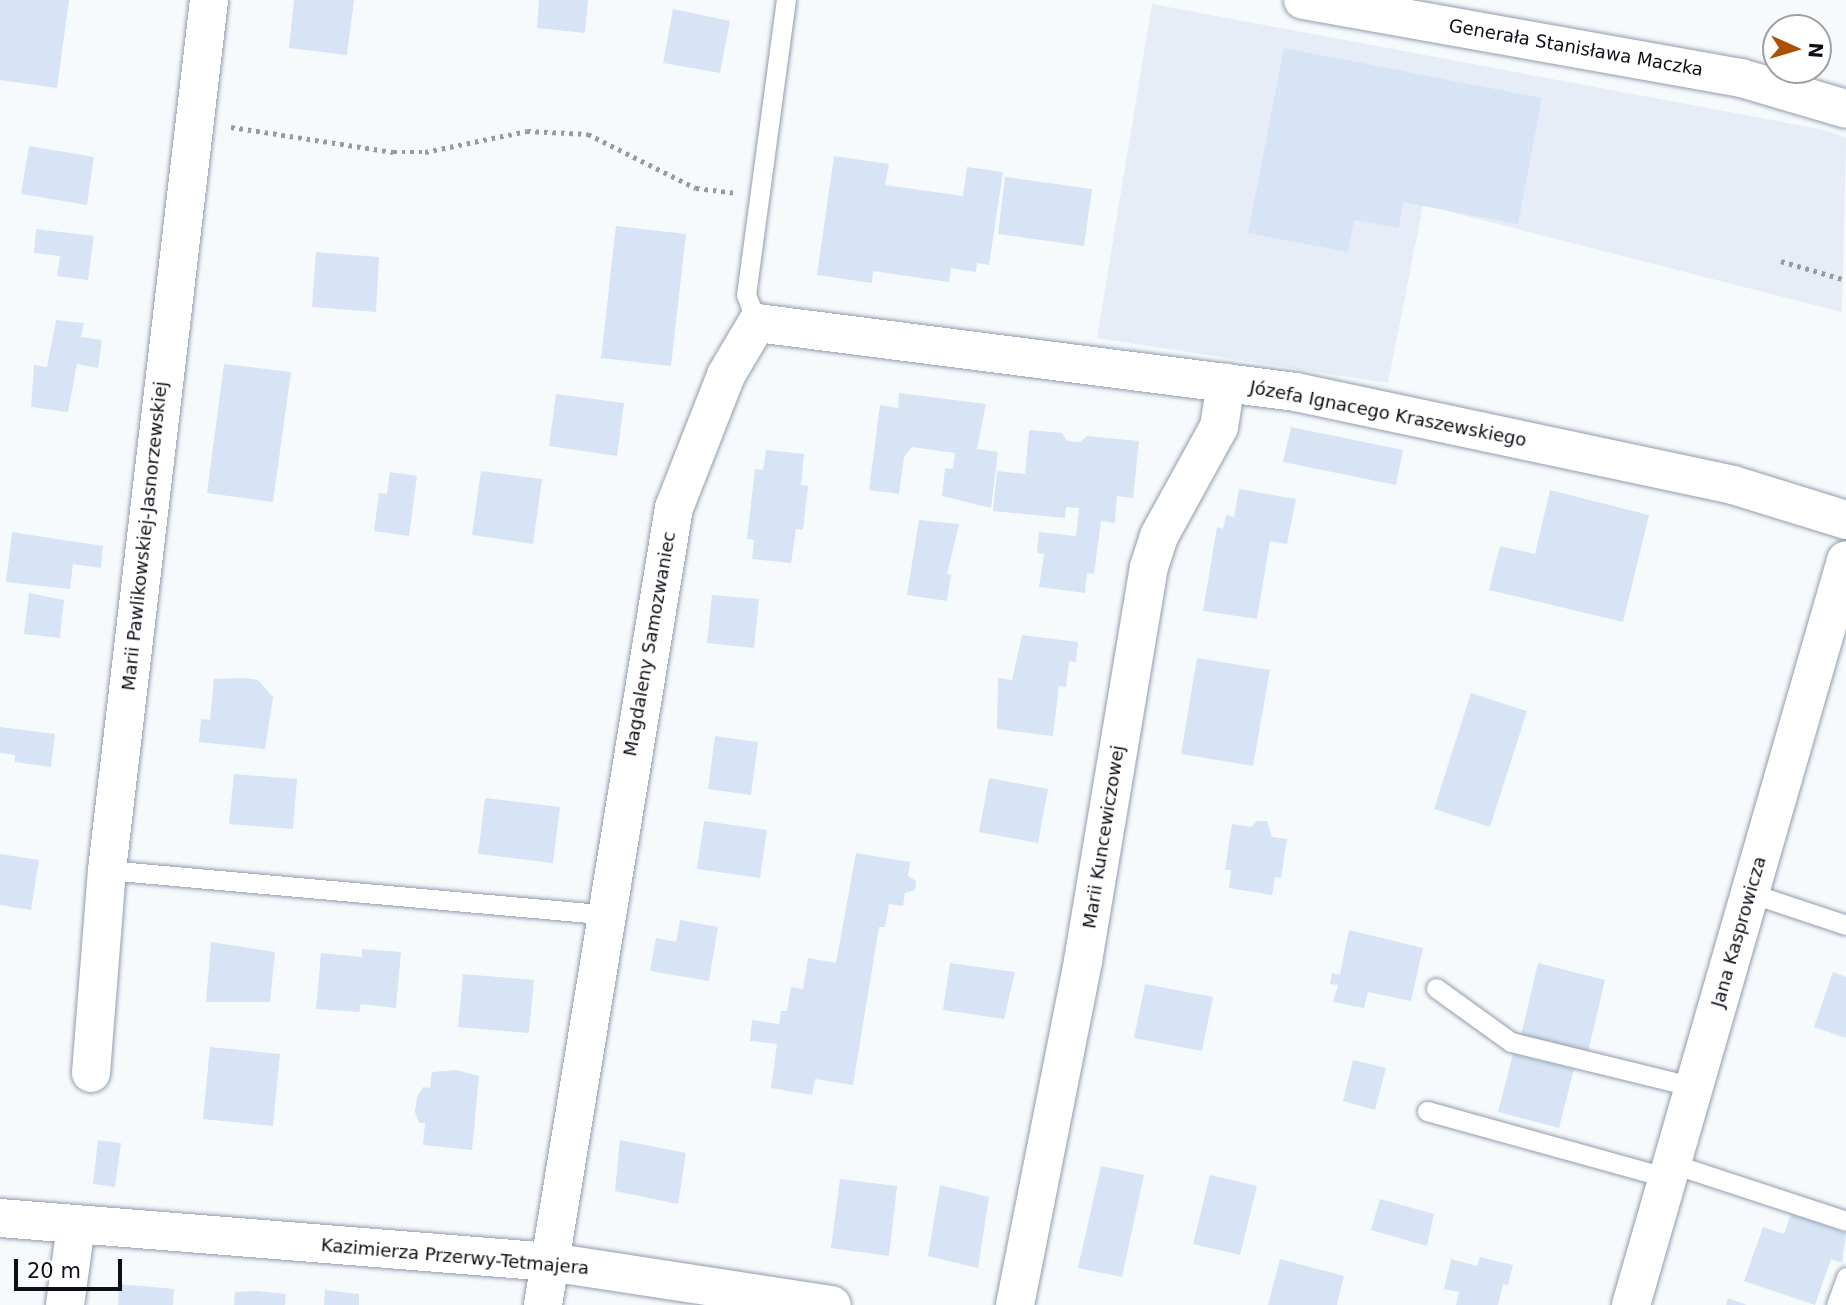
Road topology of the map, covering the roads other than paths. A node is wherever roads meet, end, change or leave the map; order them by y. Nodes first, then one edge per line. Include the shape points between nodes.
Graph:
1 (209, 0) edge
2 (786, 0) edge
3 (1303, 0) edge
4 (1846, 109) edge
5 (757, 323) junction
6 (1226, 383) junction
7 (1846, 520) edge
8 (1846, 559) edge
9 (107, 870) junction
10 (1750, 893) junction
11 (604, 914) junction
12 (1846, 925) edge
13 (1436, 988) dead end
14 (91, 1073) dead end
15 (1694, 1087) junction
16 (1427, 1111) dead end
17 (1671, 1171) junction
18 (0, 1218) edge
19 (1846, 1221) edge
20 (76, 1226) junction
21 (550, 1262) junction
22 (1846, 1277) edge
23 (65, 1305) edge
24 (543, 1305) edge
25 (832, 1305) edge
26 (1015, 1305) edge
27 (1631, 1305) edge
28 (1836, 1305) edge

1 - 9 street, Marii Pawlikowskiej-Jasnorzewskiej
2 - 5 lane via 746,295
3 - 4 street, Generała Stanisława Maczka via 1741,78
5 - 6 street, Józefa Ignacego Kraszewskiego
5 - 11 street, Magdaleny Samozwaniec via 726,374 674,508
6 - 7 street, Józefa Ignacego Kraszewskiego via 1296,392 1733,485
6 - 26 street, Marii Kuncewiczowej via 1219,428 1159,537 1149,567 1083,961
8 - 10 street, Jana Kasprowicza
9 - 11 lane
9 - 14 street, Marii Pawlikowskiej-Jasnorzewskiej
10 - 12 lane
10 - 15 street, Jana Kasprowicza
11 - 21 street, Magdaleny Samozwaniec
13 - 15 lane via 1511,1042
15 - 17 street, Jana Kasprowicza
16 - 17 lane
17 - 19 lane
17 - 27 street, Jana Kasprowicza
18 - 20 street, Kazimierza Przerwy-Tetmajera
20 - 21 street, Kazimierza Przerwy-Tetmajera
20 - 23 street
21 - 24 street, Magdaleny Samozwaniec
21 - 25 street, Kazimierza Przerwy-Tetmajera
22 - 28 lane

